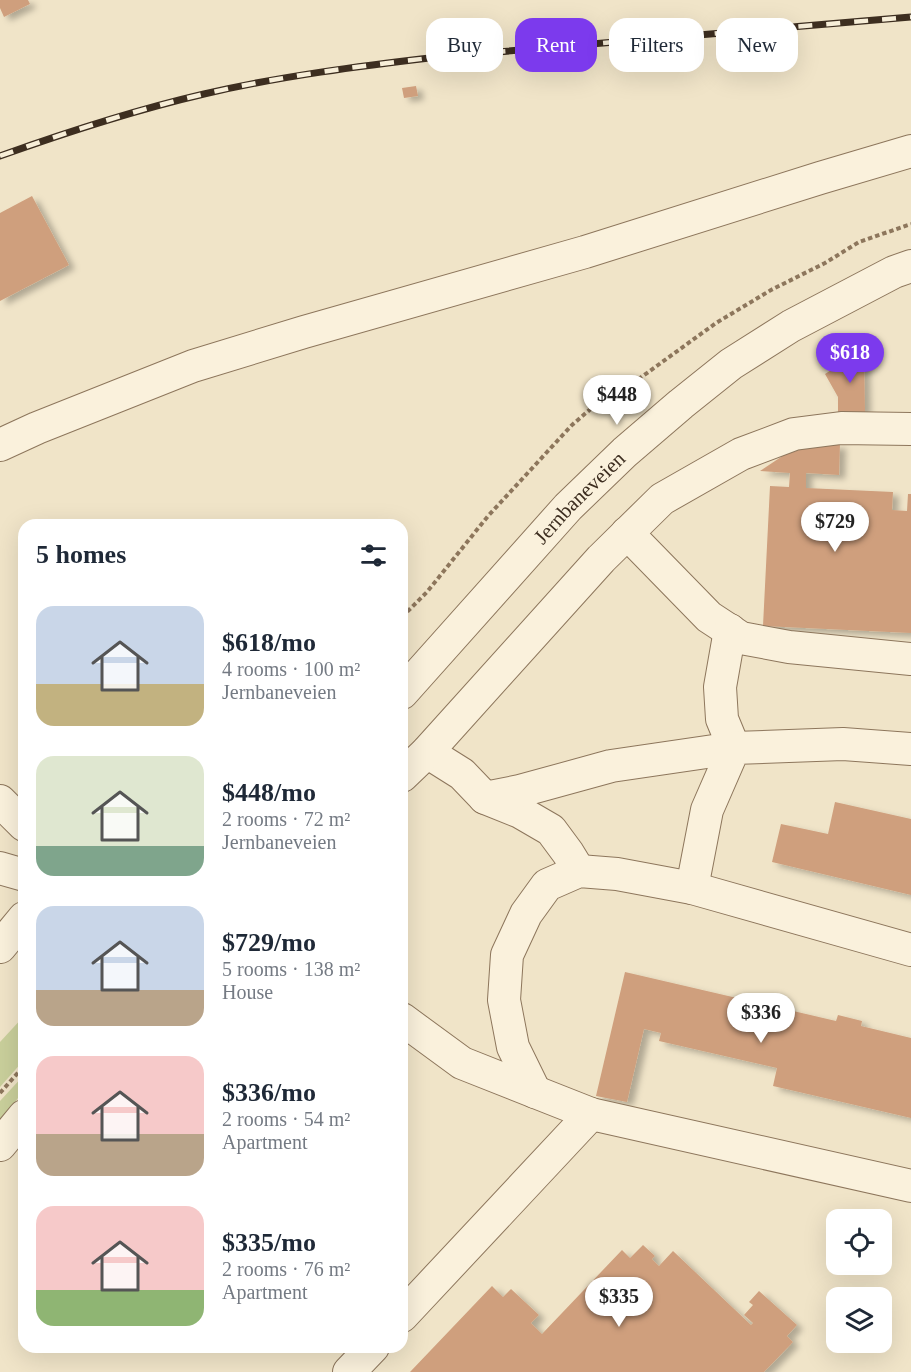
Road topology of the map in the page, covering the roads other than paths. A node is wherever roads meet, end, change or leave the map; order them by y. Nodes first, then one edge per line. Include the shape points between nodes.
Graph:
1 (911, 151) edge
2 (911, 266) edge
3 (911, 429) edge
4 (0, 445) edge
5 (627, 533) junction
6 (730, 630) junction
7 (911, 660) edge
8 (408, 686) edge
9 (734, 748) junction
10 (911, 749) edge
11 (428, 752) junction
12 (408, 770) edge
13 (485, 798) junction
14 (0, 801) edge
15 (18, 819) edge
16 (0, 868) edge
17 (579, 871) junction
18 (18, 873) edge
19 (692, 888) junction
20 (18, 925) edge
21 (0, 947) edge
22 (911, 950) edge
23 (408, 1023) edge
24 (535, 1092) junction
25 (591, 1114) junction
26 (18, 1123) edge
27 (0, 1145) edge
28 (911, 1186) edge
29 (408, 1310) edge
30 (367, 1353) edge
31 (349, 1372) edge

1 - 4 street via 585,252 193,366
2 - 8 street, Jernbaneveien via 791,326 731,364 681,404 568,507
3 - 5 street via 841,428 783,438 741,454 662,499
5 - 6 street via 709,617
5 - 11 street
6 - 7 street via 741,638 789,647
6 - 9 street via 720,687 722,719
9 - 10 street via 843,744
9 - 13 street via 611,766
9 - 19 street via 707,810
11 - 12 street
11 - 13 street via 462,774
13 - 17 street via 551,830
14 - 15 street
16 - 18 street
17 - 19 street via 617,873
17 - 24 street via 547,885 526,914 507,955 504,1000 513,1047
19 - 22 street
20 - 21 street
23 - 24 street via 462,1063
24 - 25 street
25 - 28 street
25 - 29 street
26 - 27 street
30 - 31 street

